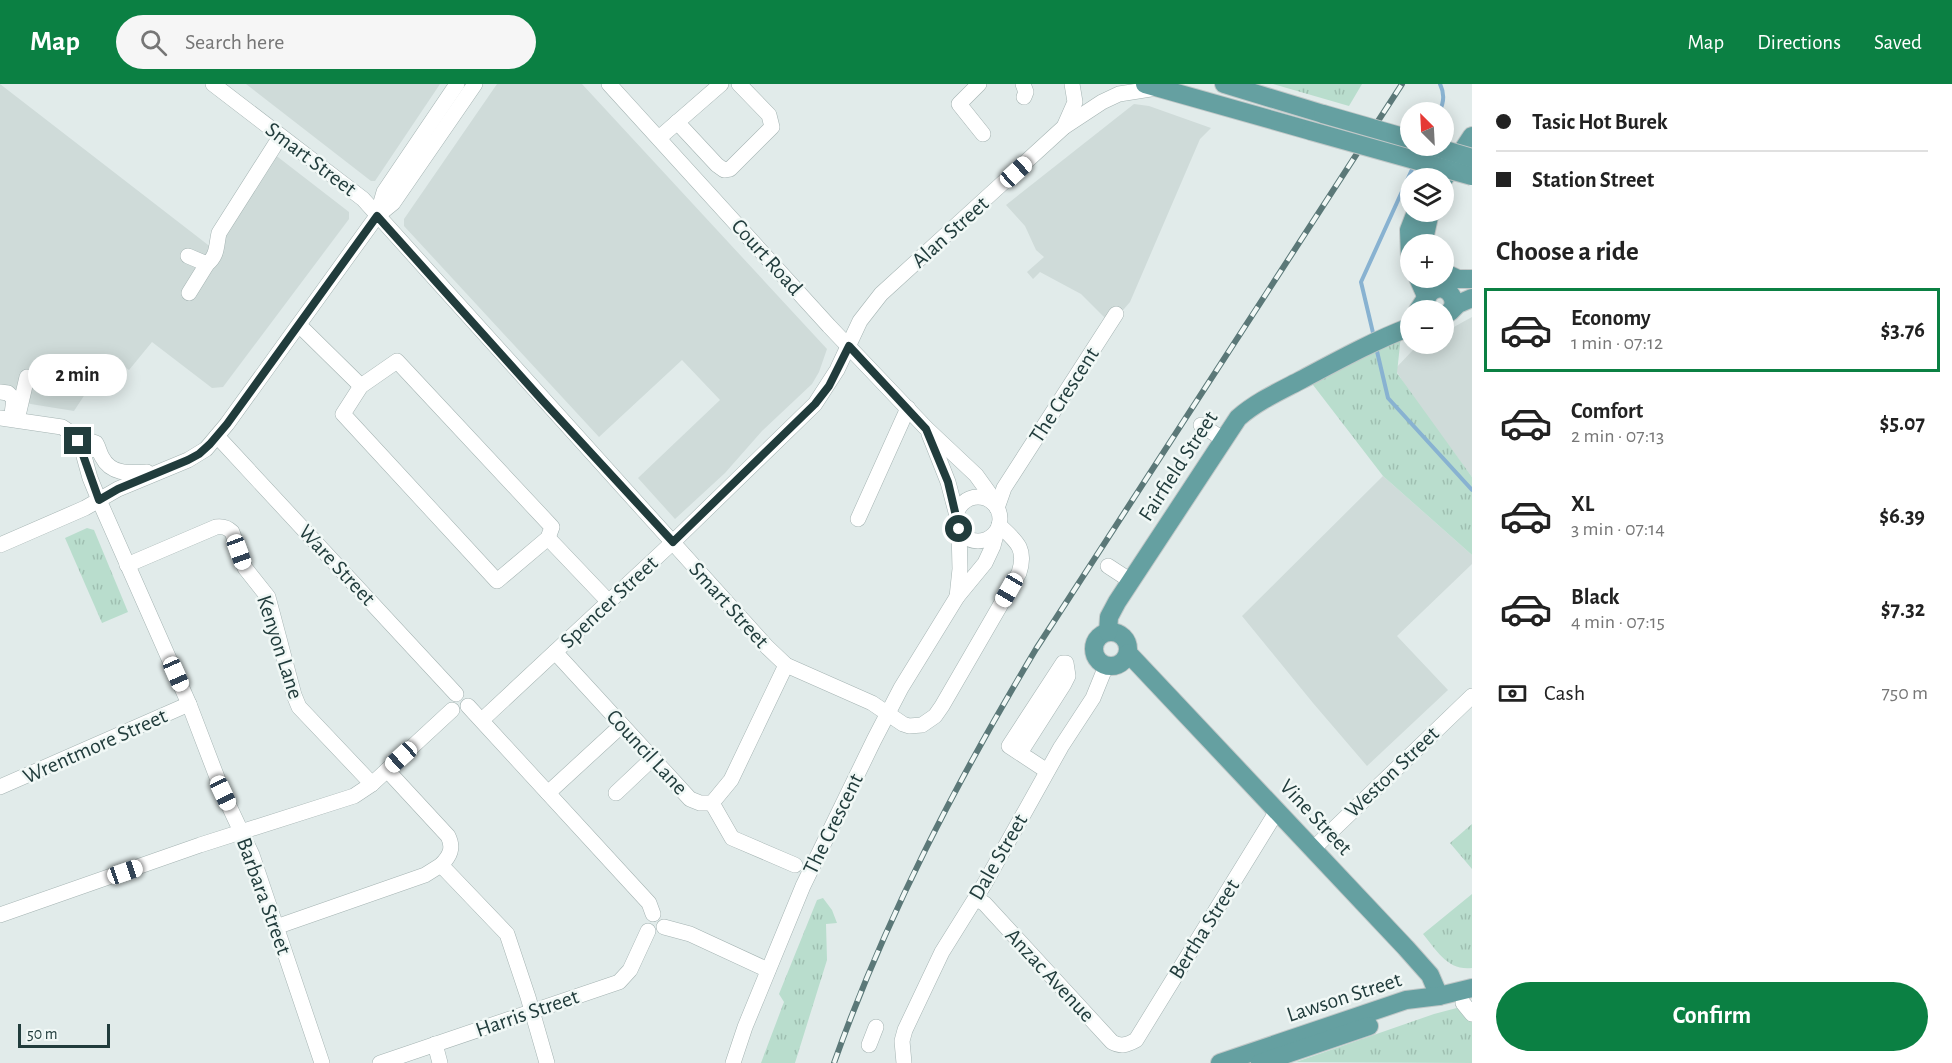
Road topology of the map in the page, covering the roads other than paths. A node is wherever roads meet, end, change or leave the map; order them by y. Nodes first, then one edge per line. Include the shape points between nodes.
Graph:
1 (213, 84) edge
2 (458, 84) edge
3 (475, 84) edge
4 (609, 84) edge
5 (721, 84) edge
6 (739, 84) edge
7 (979, 84) edge
8 (1072, 84) edge
9 (1224, 84) edge
10 (1151, 86) edge
11 (677, 122) junction
12 (1064, 127) junction
13 (983, 134) dead end
14 (1400, 136) edge
15 (1472, 136) edge
16 (280, 137) junction
17 (659, 138) junction
18 (1454, 153) edge
19 (1472, 158) edge
20 (1451, 168) edge
21 (1472, 176) edge
22 (377, 216) junction
23 (188, 256) dead end
24 (207, 264) junction
25 (1472, 279) edge
26 (1454, 280) edge
27 (1454, 284) edge
28 (1472, 286) edge
29 (189, 293) dead end
30 (1472, 298) edge
31 (1454, 307) edge
32 (1116, 314) dead end
33 (299, 325) junction
34 (1400, 331) edge
35 (849, 346) junction
36 (26, 378) dead end
37 (361, 386) junction
38 (0, 392) edge
39 (908, 408) junction
40 (9, 419) edge
41 (1201, 425) dead end
42 (926, 429) junction
43 (74, 435) junction
44 (217, 436) junction
45 (1223, 439) junction
46 (160, 471) junction
47 (99, 500) junction
48 (995, 506) junction
49 (858, 519) dead end
50 (958, 522) junction
51 (998, 528) junction
52 (548, 538) junction
53 (673, 542) junction
54 (0, 545) edge
55 (127, 565) junction
56 (1108, 566) dead end
57 (1131, 581) junction
58 (957, 597) junction
59 (608, 601) junction
60 (1108, 632) junction
61 (555, 652) junction
62 (1128, 653) junction
63 (786, 665) junction
64 (1106, 666) junction
65 (1472, 696) edge
66 (454, 702) junction
67 (189, 704) junction
68 (887, 713) junction
69 (482, 720) junction
70 (622, 725) junction
71 (1020, 753) junction
72 (653, 758) junction
73 (387, 770) junction
74 (1047, 771) junction
75 (372, 783) junction
76 (0, 787) edge
77 (548, 793) junction
78 (616, 793) dead end
79 (712, 803) junction
80 (1277, 811) junction
81 (241, 832) junction
82 (1313, 849) junction
83 (795, 865) dead end
84 (441, 866) junction
85 (976, 898) junction
86 (653, 914) junction
87 (0, 915) edge
88 (276, 927) junction
89 (664, 927) junction
90 (648, 931) junction
91 (768, 970) junction
92 (1439, 996) junction
93 (1469, 1002) edge
94 (531, 1011) junction
95 (876, 1027) dead end
96 (435, 1044) junction
97 (869, 1045) dead end
98 (1128, 1045) joint
99 (903, 1058) edge
100 (1286, 1059) edge
101 (322, 1063) edge
102 (380, 1063) edge
103 (440, 1063) edge
104 (547, 1063) edge
105 (733, 1063) edge
106 (1220, 1063) edge
107 (1260, 1063) edge

1 - 16 street, Smart Street
2 - 22 street via 384,192
3 - 22 street via 393,203
4 - 17 street, Court Road
5 - 11 street
6 - 11 street via 769,115 772,124 769,132 730,169 717,165
7 - 13 street via 959,104
8 - 12 street, Alan Street via 1074,102
9 - 14 main road, bridge
10 - 12 street, Alan Street via 1102,102
10 - 21 main road, bridge
11 - 17 street
12 - 35 street, Alan Street via 881,294 866,311
15 - 20 main road
16 - 22 street, Smart Street via 363,199
16 - 24 street via 219,233 217,251
17 - 35 street, Court Road
18 - 19 main road, bridge
22 - 33 street
22 - 53 street, Smart Street
23 - 24 street
24 - 29 street
25 - 26 main road
27 - 28 main road
30 - 31 main road
32 - 48 street, The Crescent
33 - 37 street
33 - 44 street
34 - 45 main road, Fairfield Street via 1246,411
35 - 39 street, Court Road
35 - 53 street, Spencer Street via 815,404
36 - 40 street
37 - 52 street via 398,361 552,527
37 - 52 street via 343,414 497,580
38 - 40 street via 14,399
39 - 42 street, Court Road
39 - 49 street
40 - 43 street via 62,427
41 - 45 street
42 - 48 street, Court Road via 976,475
42 - 50 street, Court Road via 948,482
43 - 46 street via 96,443 105,462 119,472
43 - 47 street, Barbara Street
44 - 46 street via 199,454
44 - 66 street, Ware Street via 453,689
45 - 57 main road, Fairfield Street
46 - 47 street
47 - 54 street
47 - 55 street, Barbara Street
48 - 50 street via 975,498 963,504
48 - 51 street via 999,513
50 - 51 street via 968,538 974,540 987,539
50 - 58 street, Court Road
51 - 58 street via 985,563
51 - 68 street, Smart Street via 1020,547 1019,573 942,706 929,721 916,727
52 - 59 street
53 - 59 street, Spencer Street
53 - 63 street, Smart Street
55 - 67 street, Barbara Street
55 - 75 street, Kenyon Lane via 216,527 229,529 245,568 268,597 299,707
56 - 57 street
57 - 60 main road, Fairfield Street via 1109,617
58 - 68 street, The Crescent
59 - 61 street, Spencer Street
60 - 62 main road via 1123,637
60 - 64 main road via 1098,638 1094,648 1097,659
61 - 69 street, Spencer Street
61 - 70 street, Council Lane
62 - 64 main road via 1120,664
62 - 80 main road, Vine Street
63 - 68 street, Smart Street
63 - 79 street, Council Lane via 731,780
64 - 74 street, Dale Street via 1093,698
65 - 82 street, Weston Street
66 - 69 street via 460,712 468,706
66 - 73 street
67 - 76 street, Wrentmore Street
67 - 81 street, Barbara Street
68 - 91 street, The Crescent via 803,886
69 - 77 street
70 - 72 street, Council Lane
70 - 77 street
71 - 71 street via 1009,746 1066,663 1068,676 1064,684
71 - 74 street
72 - 78 street
72 - 79 street, Council Lane via 690,799
73 - 75 street
73 - 84 street via 448,836 451,852
74 - 85 street, Dale Street
75 - 81 street via 354,796
77 - 86 street via 649,903
79 - 83 street via 732,838
80 - 82 main road, Vine Street
80 - 98 street, Bertha Street via 1136,1040
81 - 87 street
81 - 88 street, Barbara Street
82 - 92 main road, Vine Street via 1430,975
84 - 88 street
84 - 94 street via 505,930
85 - 98 street, Anzac Avenue via 1112,1042
85 - 99 street, Dale Street via 916,1005 905,1030
86 - 89 street via 662,918
86 - 90 street via 646,919
88 - 101 street, Barbara Street
89 - 90 street via 655,934
89 - 91 street via 690,934
90 - 94 street, Harris Street via 623,979
91 - 105 street, The Crescent
92 - 93 main road
92 - 100 main road, Lawson Street
92 - 106 main road, Lawson Street via 1406,1000
94 - 96 street, Harris Street
94 - 104 street
95 - 97 street
96 - 102 street, Harris Street
96 - 103 street
100 - 107 main road, Lawson Street

